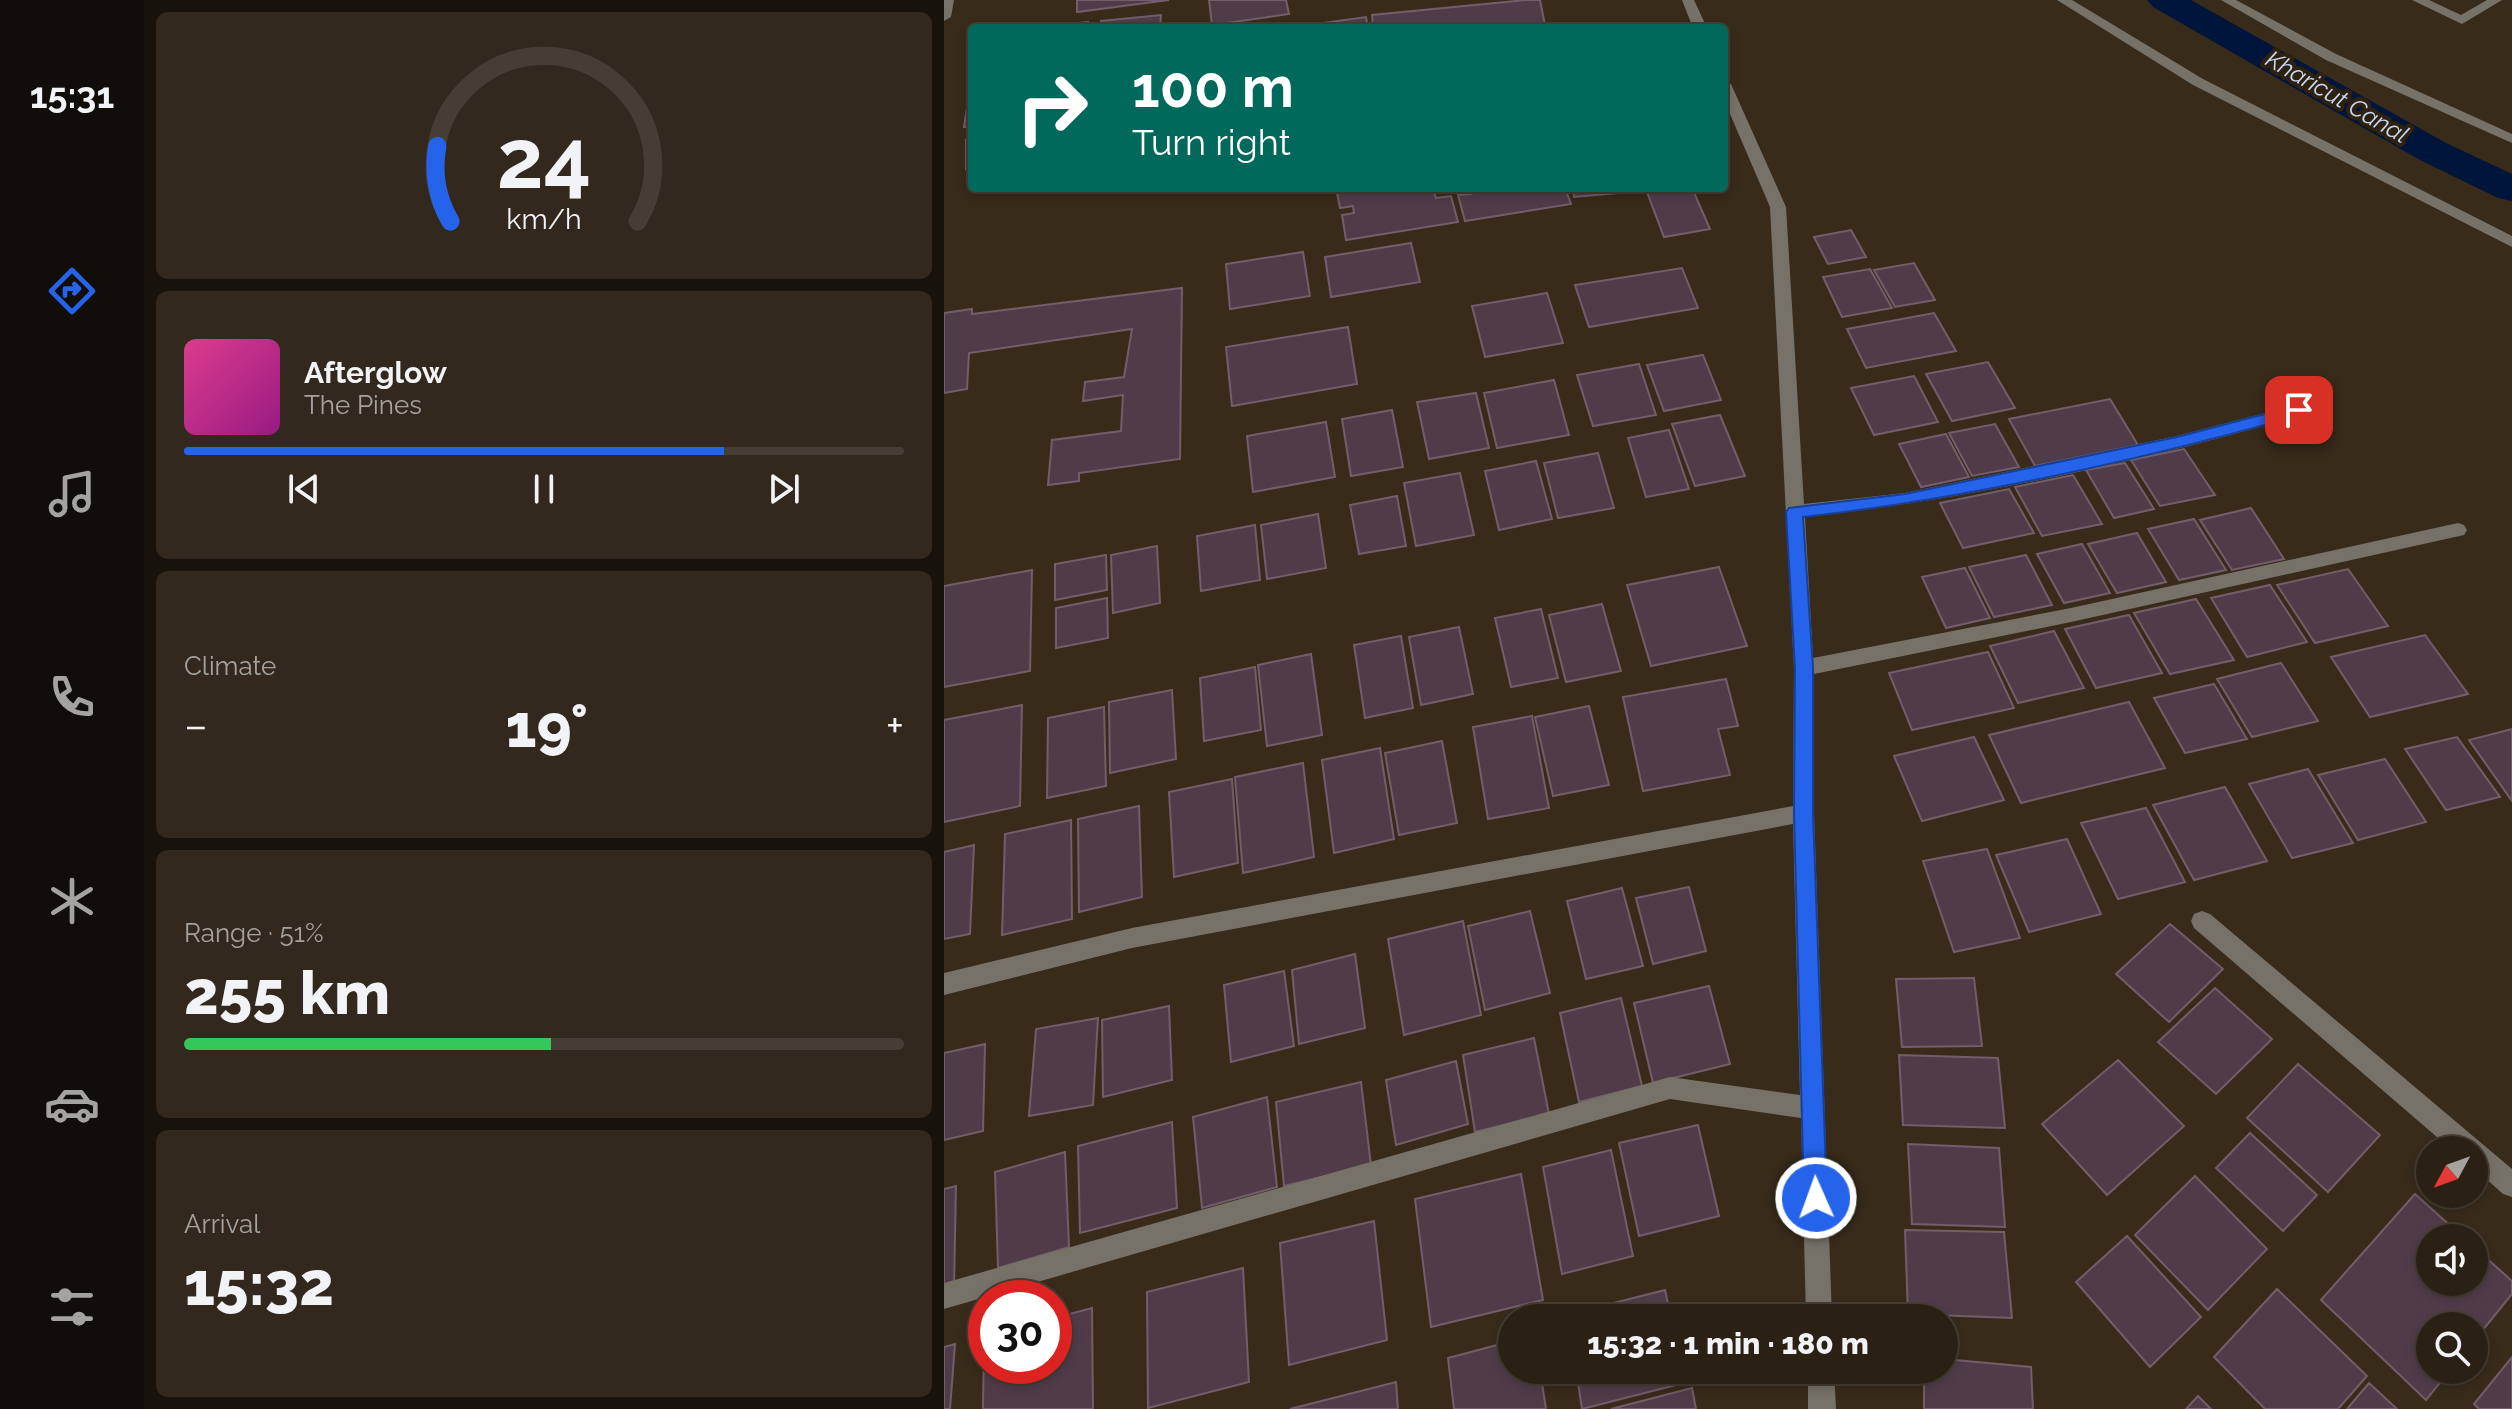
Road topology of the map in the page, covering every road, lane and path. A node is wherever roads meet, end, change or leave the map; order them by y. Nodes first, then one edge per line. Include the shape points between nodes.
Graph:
1 (948, 0) edge
2 (1688, 0) edge
3 (2063, 0) edge
4 (2418, 0) edge
5 (2496, 0) edge
6 (2231, 1) edge
7 (944, 17) edge
8 (1698, 24) edge
9 (1728, 93) edge
10 (2512, 139) edge
11 (2512, 242) edge
12 (2299, 410) dead end
13 (1794, 512) junction
14 (2458, 530) dead end
15 (1804, 668) junction
16 (1803, 813) junction
17 (2202, 921) dead end
18 (944, 984) edge
19 (1813, 1108) junction
20 (2455, 1136) edge
21 (2488, 1164) edge
22 (2512, 1185) edge
23 (944, 1296) edge
24 (1819, 1304) edge
25 (1821, 1384) edge
26 (1822, 1409) edge

1 - 7 street
2 - 8 street
3 - 11 street via 2198,82
4 - 5 street via 2462,20
6 - 10 street via 2410,95
9 - 13 street via 1778,207
12 - 13 street via 2177,442 1905,500
13 - 15 street
14 - 15 street
15 - 16 street
16 - 18 street via 1132,938
16 - 19 street
17 - 20 street
19 - 23 street via 1670,1088
19 - 24 street
21 - 22 street
25 - 26 street

